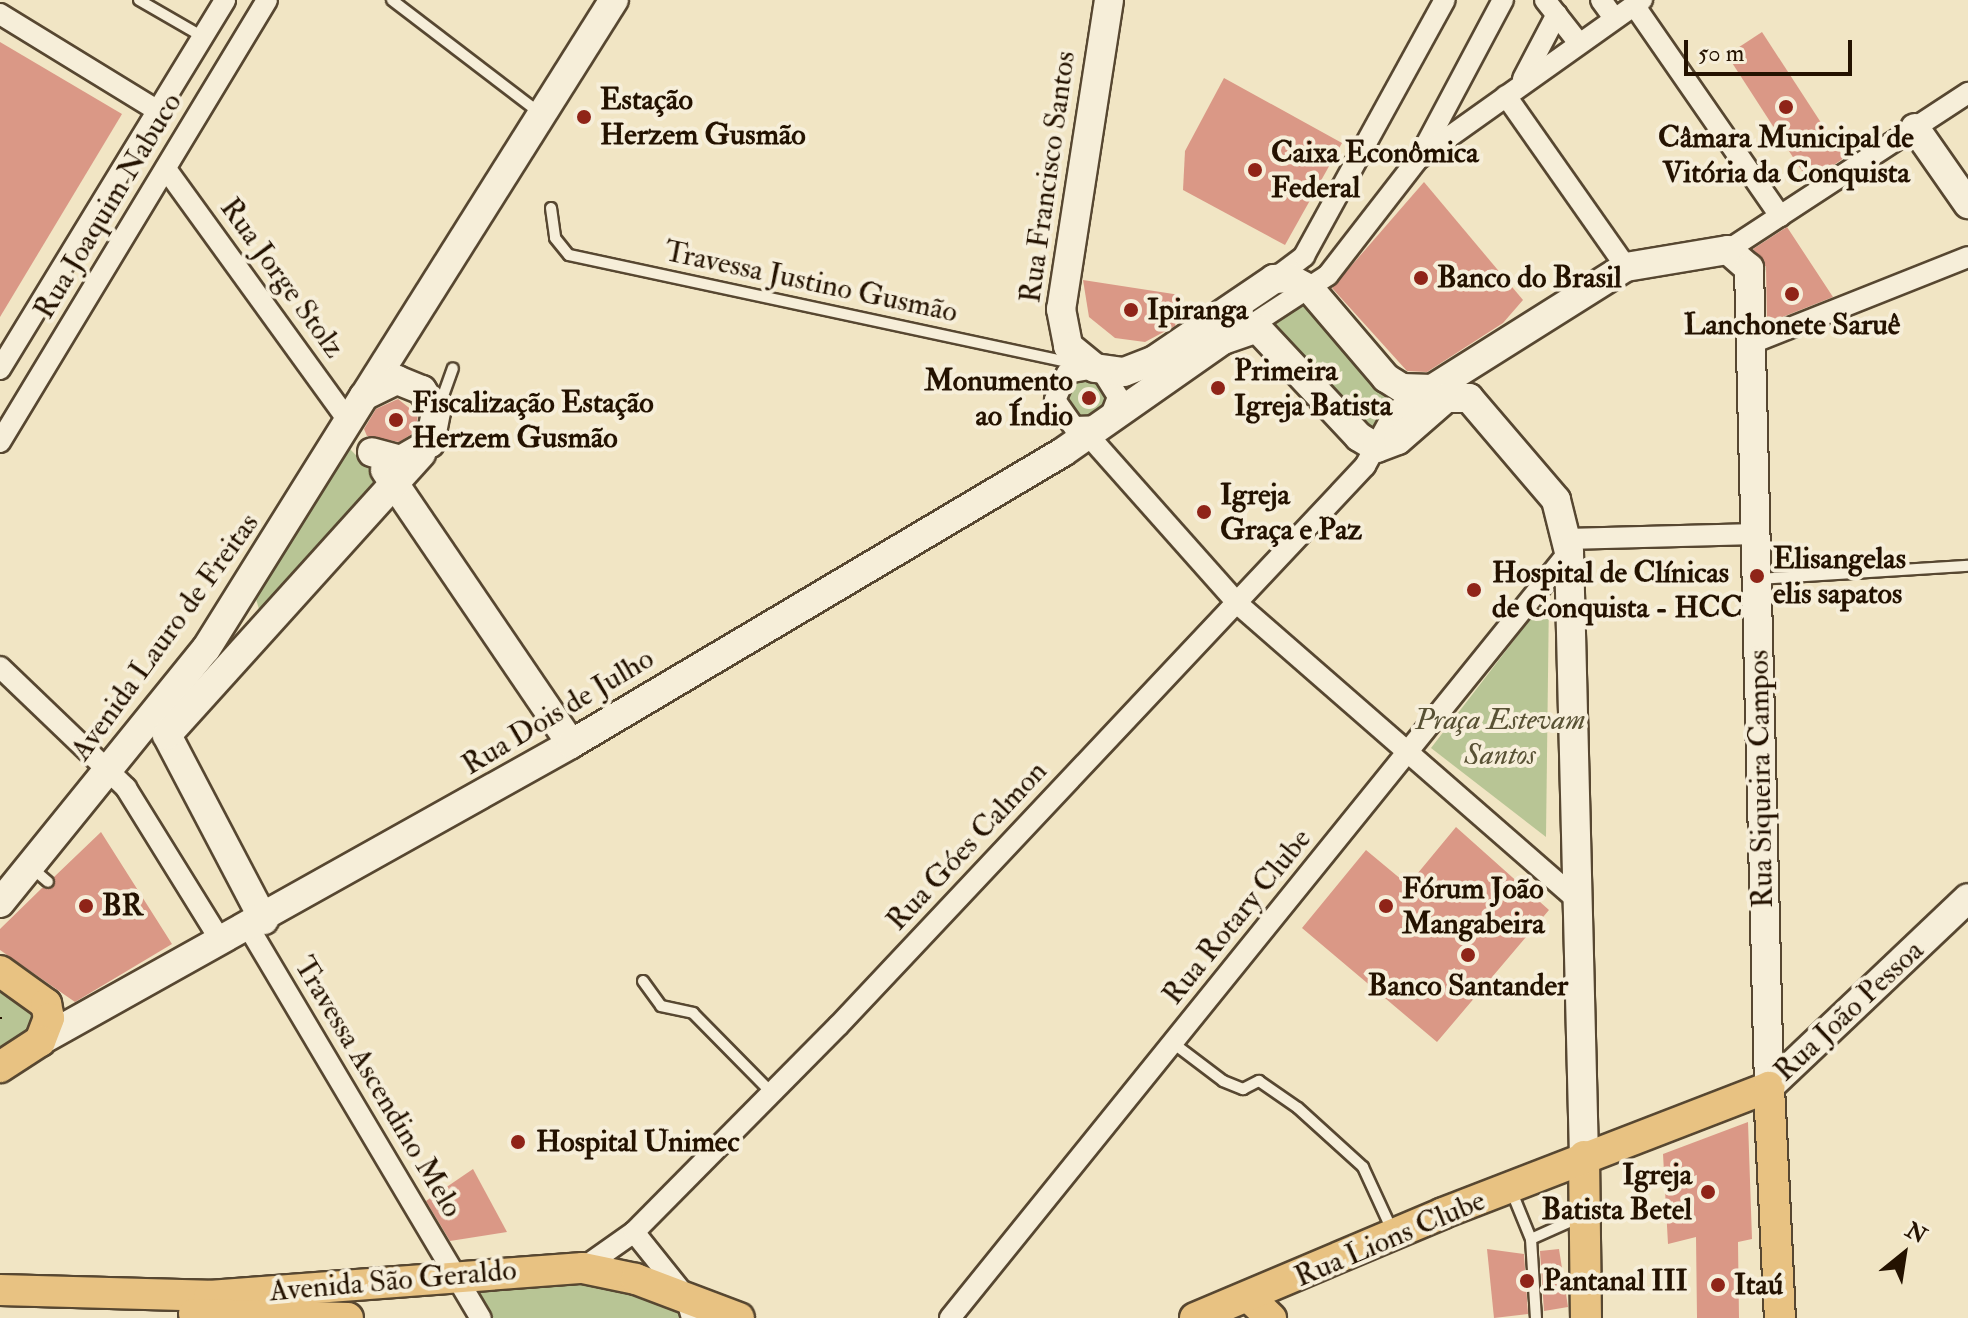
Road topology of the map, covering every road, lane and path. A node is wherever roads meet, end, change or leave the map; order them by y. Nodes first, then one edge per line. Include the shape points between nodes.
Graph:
1 (139, 0) edge
2 (225, 0) edge
3 (267, 0) edge
4 (392, 0) edge
5 (614, 0) edge
6 (1109, 0) edge
7 (1445, 0) edge
8 (1503, 0) edge
9 (1601, 0) edge
10 (1638, 2) edge
11 (1551, 7) edge
12 (0, 14) edge
13 (1614, 18) junction
14 (203, 37) junction
15 (1578, 42) junction
16 (1512, 91) junction
17 (1968, 93) edge
18 (158, 111) junction
19 (542, 114) junction
20 (1915, 128) junction
21 (1418, 159) junction
22 (166, 169) junction
23 (1968, 204) edge
24 (551, 208) dead end
25 (1780, 216) junction
26 (1728, 250) junction
27 (1968, 257) edge
28 (1626, 267) junction
29 (1274, 279) junction
30 (1310, 289) junction
31 (1255, 331) junction
32 (1752, 343) junction
33 (1481, 357) junction
34 (1092, 365) junction
35 (453, 368) dead end
36 (0, 369) edge
37 (1420, 389) junction
38 (361, 403) junction
39 (1482, 408) junction
40 (436, 425) junction
41 (1100, 427) junction
42 (0, 442) edge
43 (1377, 448) junction
44 (372, 452) junction
45 (421, 454) junction
46 (394, 483) junction
47 (1756, 534) junction
48 (1568, 546) junction
49 (1968, 566) edge
50 (1757, 579) junction
51 (1238, 604) junction
52 (0, 667) edge
53 (156, 736) junction
54 (571, 744) junction
55 (1409, 753) junction
56 (111, 773) junction
57 (1968, 898) edge
58 (1577, 900) junction
59 (0, 903) edge
60 (256, 924) junction
61 (222, 943) junction
62 (0, 971) edge
63 (643, 981) dead end
64 (40, 1041) junction
65 (1173, 1043) junction
66 (0, 1067) edge
67 (1769, 1087) junction
68 (772, 1093) junction
69 (1584, 1156) junction
70 (1511, 1188) junction
71 (1585, 1211) junction
72 (634, 1232) junction
73 (1394, 1235) junction
74 (1531, 1239) junction
75 (583, 1268) junction
76 (456, 1277) junction
77 (0, 1290) edge
78 (689, 1308) edge
79 (1261, 1308) edge
80 (210, 1309) edge
81 (0, 1310) edge
82 (348, 1318) edge
83 (481, 1318) edge
84 (739, 1318) edge
85 (950, 1318) edge
86 (1195, 1318) edge
87 (1536, 1318) edge
88 (1586, 1318) edge
89 (1780, 1318) edge

1 - 14 lane
2 - 14 street, Rua Joaquim Nabuco
3 - 22 street, Rua Joaquim Nabuco
4 - 19 lane
5 - 19 street, Avenida Lauro de Freitas
6 - 34 street, Rua Francisco Santos via 1061,309 1061,332
7 - 29 street via 1304,256
8 - 21 street
9 - 13 street
10 - 13 street
10 - 25 street
11 - 15 street
11 - 16 street
12 - 18 street
13 - 15 street
14 - 18 street, Rua Joaquim Nabuco
15 - 16 street
16 - 21 street
16 - 28 street
17 - 20 street
18 - 36 street, Rua Joaquim Nabuco
19 - 38 street, Avenida Lauro de Freitas
20 - 23 street
20 - 25 street
21 - 30 street
22 - 38 street, Rua Jorge Stolz
22 - 42 street, Rua Joaquim Nabuco
24 - 34 lane, Travessa Justino Gusmão via 555,238 569,255
25 - 26 street
26 - 28 street
26 - 32 street, Rua Siqueira Campos via 1751,279
27 - 32 street
28 - 33 street
29 - 30 street
29 - 34 street via 1153,361 1124,372
30 - 31 street
30 - 37 street via 1386,378
31 - 41 street, Rua Dois de Julho
31 - 43 street via 1359,437
32 - 47 street, Rua Siqueira Campos
33 - 37 street
33 - 39 street via 1469,377
34 - 41 street via 1118,397
34 - 41 street via 1067,373 1055,400 1074,427
35 - 40 lane
37 - 43 street, Rua Góes Calmon via 1395,411
38 - 40 street via 384,382 410,383 431,400
38 - 44 street via 359,436
38 - 53 street, Avenida Lauro de Freitas
39 - 43 street via 1460,395 1446,398 1398,440
39 - 48 street via 1556,500
40 - 45 street
41 - 51 street
41 - 54 street, Rua Dois de Julho
43 - 51 street, Rua Góes Calmon
44 - 45 street via 391,460
44 - 46 street
45 - 46 street, Avenida Lauro de Freitas
46 - 53 street, Avenida Lauro de Freitas via 175,722
46 - 54 street
47 - 48 street
47 - 50 street, Rua Siqueira Campos
48 - 55 street, Rua Rotary Clube
48 - 58 street
49 - 50 lane
50 - 67 street, Rua Siqueira Campos
51 - 55 street
51 - 68 street, Rua Góes Calmon
52 - 56 street
53 - 56 street, Avenida Lauro de Freitas
53 - 60 street
54 - 60 street, Rua Dois de Julho
55 - 58 street
55 - 65 street, Rua Rotary Clube
56 - 59 street, Avenida Lauro de Freitas via 40,875
56 - 61 street via 150,822
57 - 67 street, Rua João Pessoa
58 - 69 street
60 - 61 street, Rua Dois de Julho
60 - 76 street, Travessa Ascendino Melo
61 - 64 street, Rua Dois de Julho via 118,988
62 - 64 main road via 46,1004 49,1018
63 - 68 lane via 661,1006 693,1013
64 - 66 main road
65 - 73 lane via 1223,1081 1243,1089 1259,1081 1298,1108 1363,1167
65 - 85 street, Rua Rotary Clube
67 - 69 main road, Rua João Pessoa
67 - 89 main road, Rua Siqueira Campos
68 - 72 street, Rua Góes Calmon
69 - 70 main road, Rua Lions Clube
69 - 71 main road
70 - 73 main road, Rua Lions Clube
70 - 74 lane
71 - 74 lane
71 - 88 main road
72 - 75 street, Rua Góes Calmon
72 - 78 street, Avenida São Geraldo
73 - 79 main road, Rua Lions Clube
74 - 87 lane
75 - 76 main road, Avenida São Geraldo
75 - 78 main road, Avenida São Geraldo
76 - 80 main road, Avenida São Geraldo
76 - 83 street, Travessa Ascendino Melo
77 - 80 main road, Avenida São Geraldo
78 - 84 main road, Avenida São Geraldo
79 - 86 main road, Rua Lions Clube
80 - 81 main road, Avenida São Geraldo
80 - 82 main road, Avenida São Geraldo

